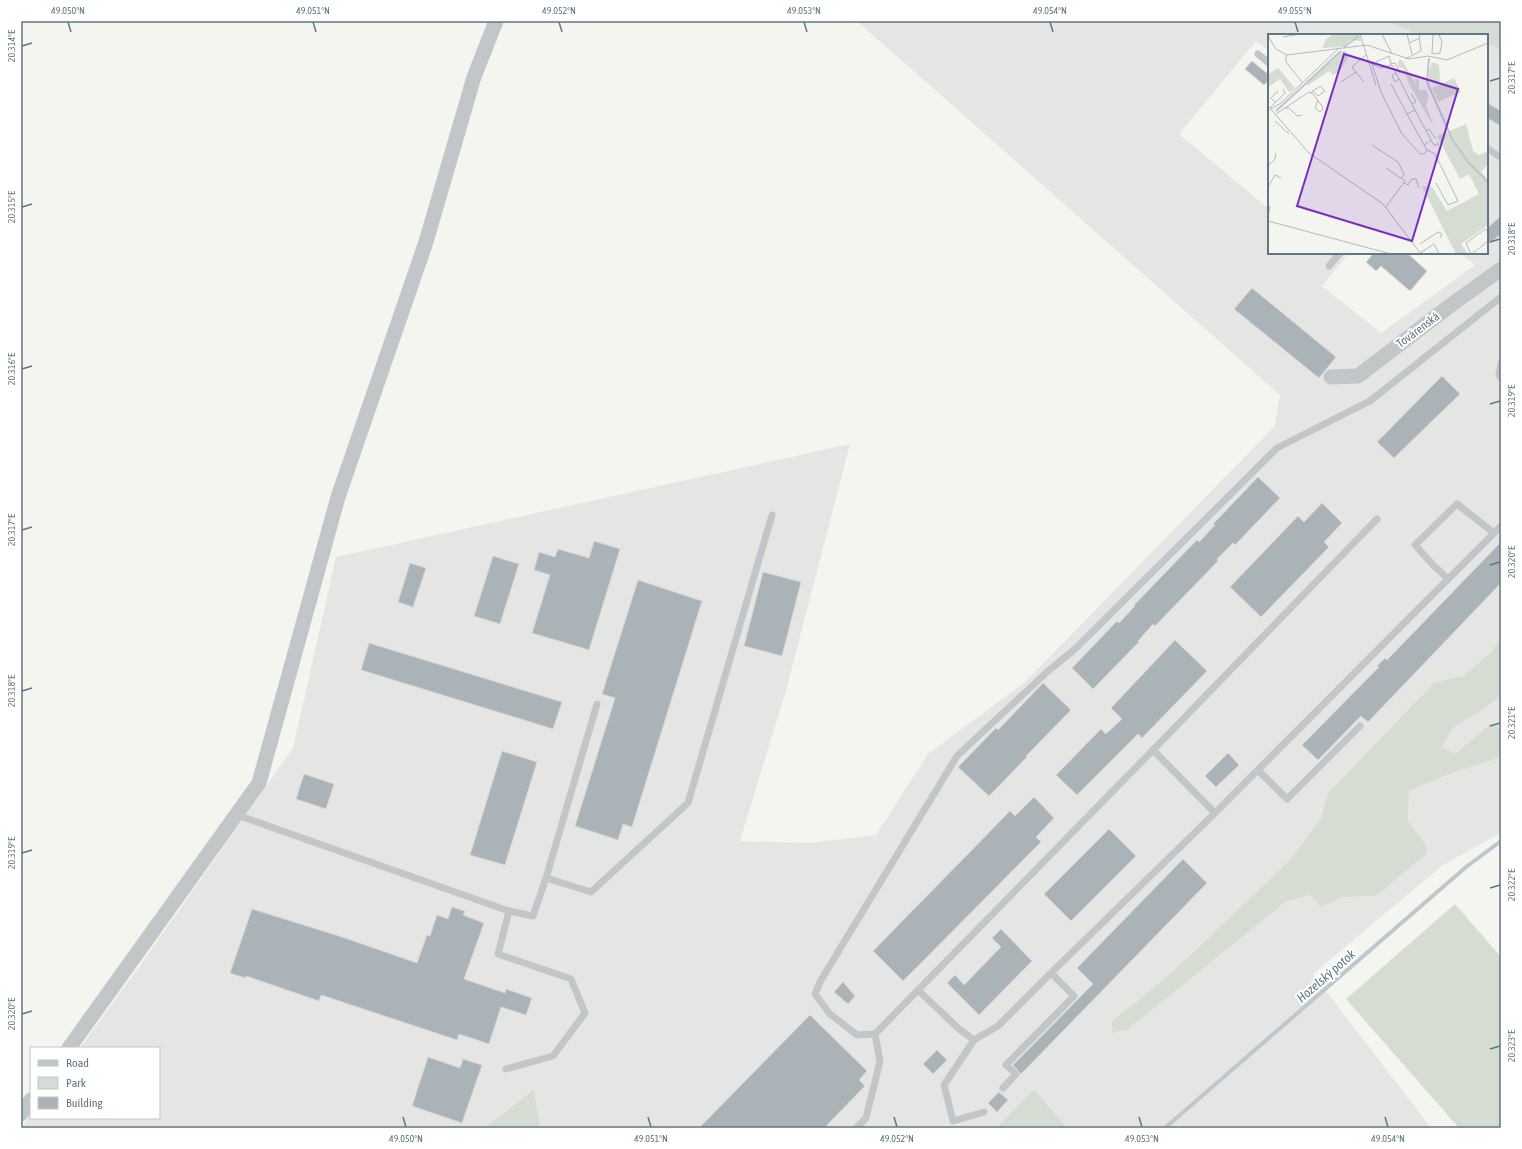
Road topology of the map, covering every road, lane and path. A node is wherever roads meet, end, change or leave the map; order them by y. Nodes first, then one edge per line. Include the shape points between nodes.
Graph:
1 (496, 21) edge
2 (1258, 54) dead end
3 (1268, 62) edge
4 (1488, 149) edge
5 (1501, 158) edge
6 (1339, 254) edge
7 (1329, 266) dead end
8 (1501, 269) edge
9 (1501, 297) edge
10 (1501, 363) edge
11 (1331, 377) dead end
12 (1501, 378) edge
13 (772, 515) dead end
14 (1377, 518) dead end
15 (1501, 526) edge
16 (1494, 533) junction
17 (1448, 579) junction
18 (597, 704) dead end
19 (1360, 726) dead end
20 (1153, 750) junction
21 (1258, 770) junction
22 (1215, 813) junction
23 (237, 815) junction
24 (546, 878) junction
25 (509, 911) junction
26 (1051, 973) junction
27 (919, 990) junction
28 (875, 1034) junction
29 (974, 1040) junction
30 (70, 1047) edge
31 (506, 1069) dead end
32 (1003, 1088) dead end
33 (30, 1101) edge
34 (984, 1112) dead end
35 (21, 1114) edge
36 (856, 1128) edge

1 - 23 street via 474,77 426,242 338,497 259,782
2 - 3 lane
4 - 5 lane
6 - 7 lane
8 - 11 street, Továrenská via 1358,376
9 - 28 lane via 1370,401 1277,448 1075,649 957,756 821,980 815,994 830,1014 857,1035
10 - 12 lane
13 - 24 lane via 688,803 591,892
14 - 20 lane
15 - 16 lane
16 - 17 lane
16 - 17 lane via 1457,504 1415,545
17 - 21 lane
18 - 24 lane
19 - 21 lane via 1287,799
20 - 22 lane
20 - 27 lane
21 - 22 lane
22 - 26 lane
23 - 25 lane
23 - 30 street
24 - 25 lane via 533,916
25 - 31 lane via 498,954 572,979 585,1013 552,1056
26 - 29 lane via 998,1026
26 - 32 lane via 1074,996 1006,1064 1016,1074
27 - 28 lane
27 - 29 lane
28 - 36 lane via 880,1061 866,1118
29 - 34 lane via 944,1086 953,1122
33 - 35 street

